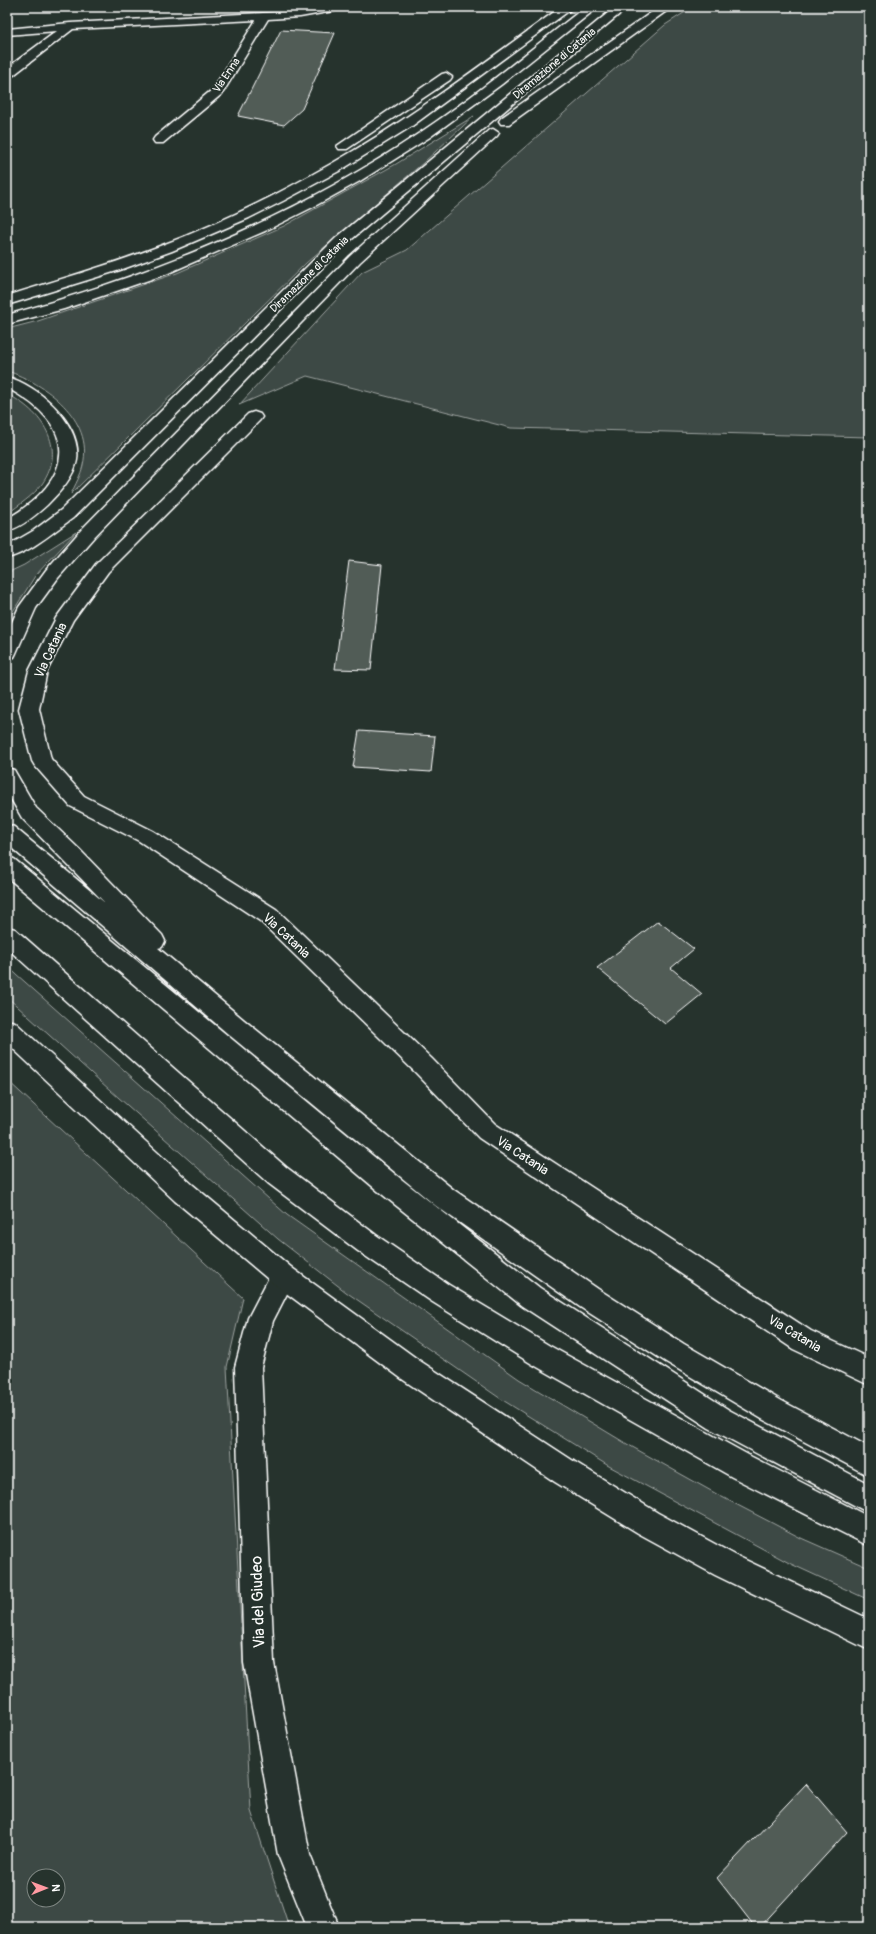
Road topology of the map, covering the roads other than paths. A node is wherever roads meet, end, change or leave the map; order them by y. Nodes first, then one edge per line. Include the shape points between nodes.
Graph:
1 (339, 7) edge
2 (568, 7) edge
3 (592, 7) edge
4 (622, 7) edge
5 (666, 7) edge
6 (264, 16) junction
7 (70, 26) junction
8 (7, 32) edge
9 (566, 53) junction
10 (455, 70) dead end
11 (7, 74) edge
12 (507, 120) junction
13 (159, 140) dead end
14 (336, 151) dead end
15 (317, 164) dead end
16 (409, 185) junction
17 (278, 198) junction
18 (7, 301) edge
19 (7, 320) edge
20 (7, 382) edge
21 (254, 417) dead end
22 (7, 526) edge
23 (7, 553) edge
24 (7, 653) edge
25 (7, 775) edge
26 (7, 832) edge
27 (7, 865) edge
28 (7, 935) edge
29 (236, 1027) junction
30 (7, 1029) edge
31 (283, 1276) junction
32 (869, 1372) edge
33 (869, 1462) edge
34 (869, 1499) edge
35 (869, 1532) edge
36 (869, 1635) edge
37 (323, 1927) edge

1 - 6 main road via 300,14
2 - 17 main road via 408,123 336,167
3 - 19 main road via 434,130 319,198 236,239 135,280
4 - 9 main road, Diramazione di Catania
5 - 12 main road
6 - 7 main road
6 - 13 main road, Via Enna via 218,91
7 - 8 main road
7 - 11 main road
9 - 12 main road
9 - 16 main road, Diramazione di Catania
10 - 14 main road
12 - 16 main road
12 - 24 main road via 355,259 88,533 52,574 28,607
15 - 17 main road
16 - 23 main road, Diramazione di Catania via 341,242 67,514 39,535
17 - 18 main road via 167,248
20 - 22 main road via 26,391 57,419 69,450 67,466 58,483 40,502
21 - 32 main road, Via Catania via 102,568 65,618 38,671 29,709 42,761 77,801 146,836 268,915 424,1066 487,1131 802,1340
25 - 29 main road via 29,813
26 - 29 main road
27 - 34 main road via 387,1183 531,1297 719,1420
28 - 35 main road via 277,1175 367,1243 440,1293 541,1355 695,1441
29 - 33 main road via 445,1198 526,1255 675,1353 772,1410
30 - 31 main road via 184,1193
31 - 36 main road via 411,1370 622,1507 725,1565
31 - 37 main road, Via del Giudeo via 260,1318 248,1367 260,1663 294,1856

